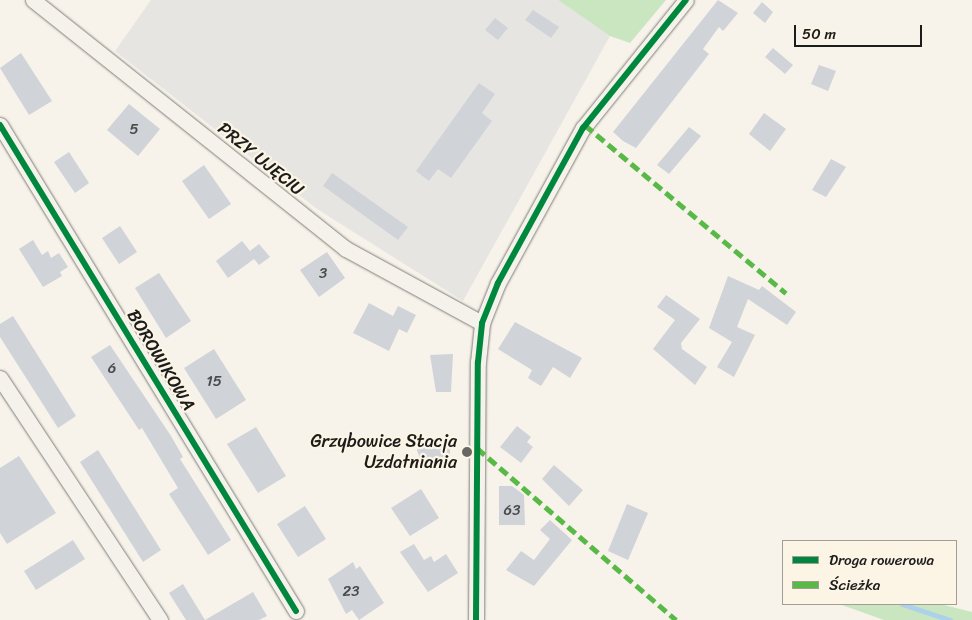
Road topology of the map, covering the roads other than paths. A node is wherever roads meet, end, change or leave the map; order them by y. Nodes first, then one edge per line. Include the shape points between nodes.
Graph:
1 (33, 0) edge
2 (686, 0) edge
3 (0, 125) edge
4 (482, 323) junction
5 (0, 378) edge
6 (296, 611) dead end
7 (160, 620) edge
8 (476, 620) edge

1 - 4 street, PRZY UJĘCIU via 346,250
2 - 4 street via 583,128 498,283
3 - 6 street, BOROWIKOWA
4 - 8 street via 478,362
5 - 7 street

